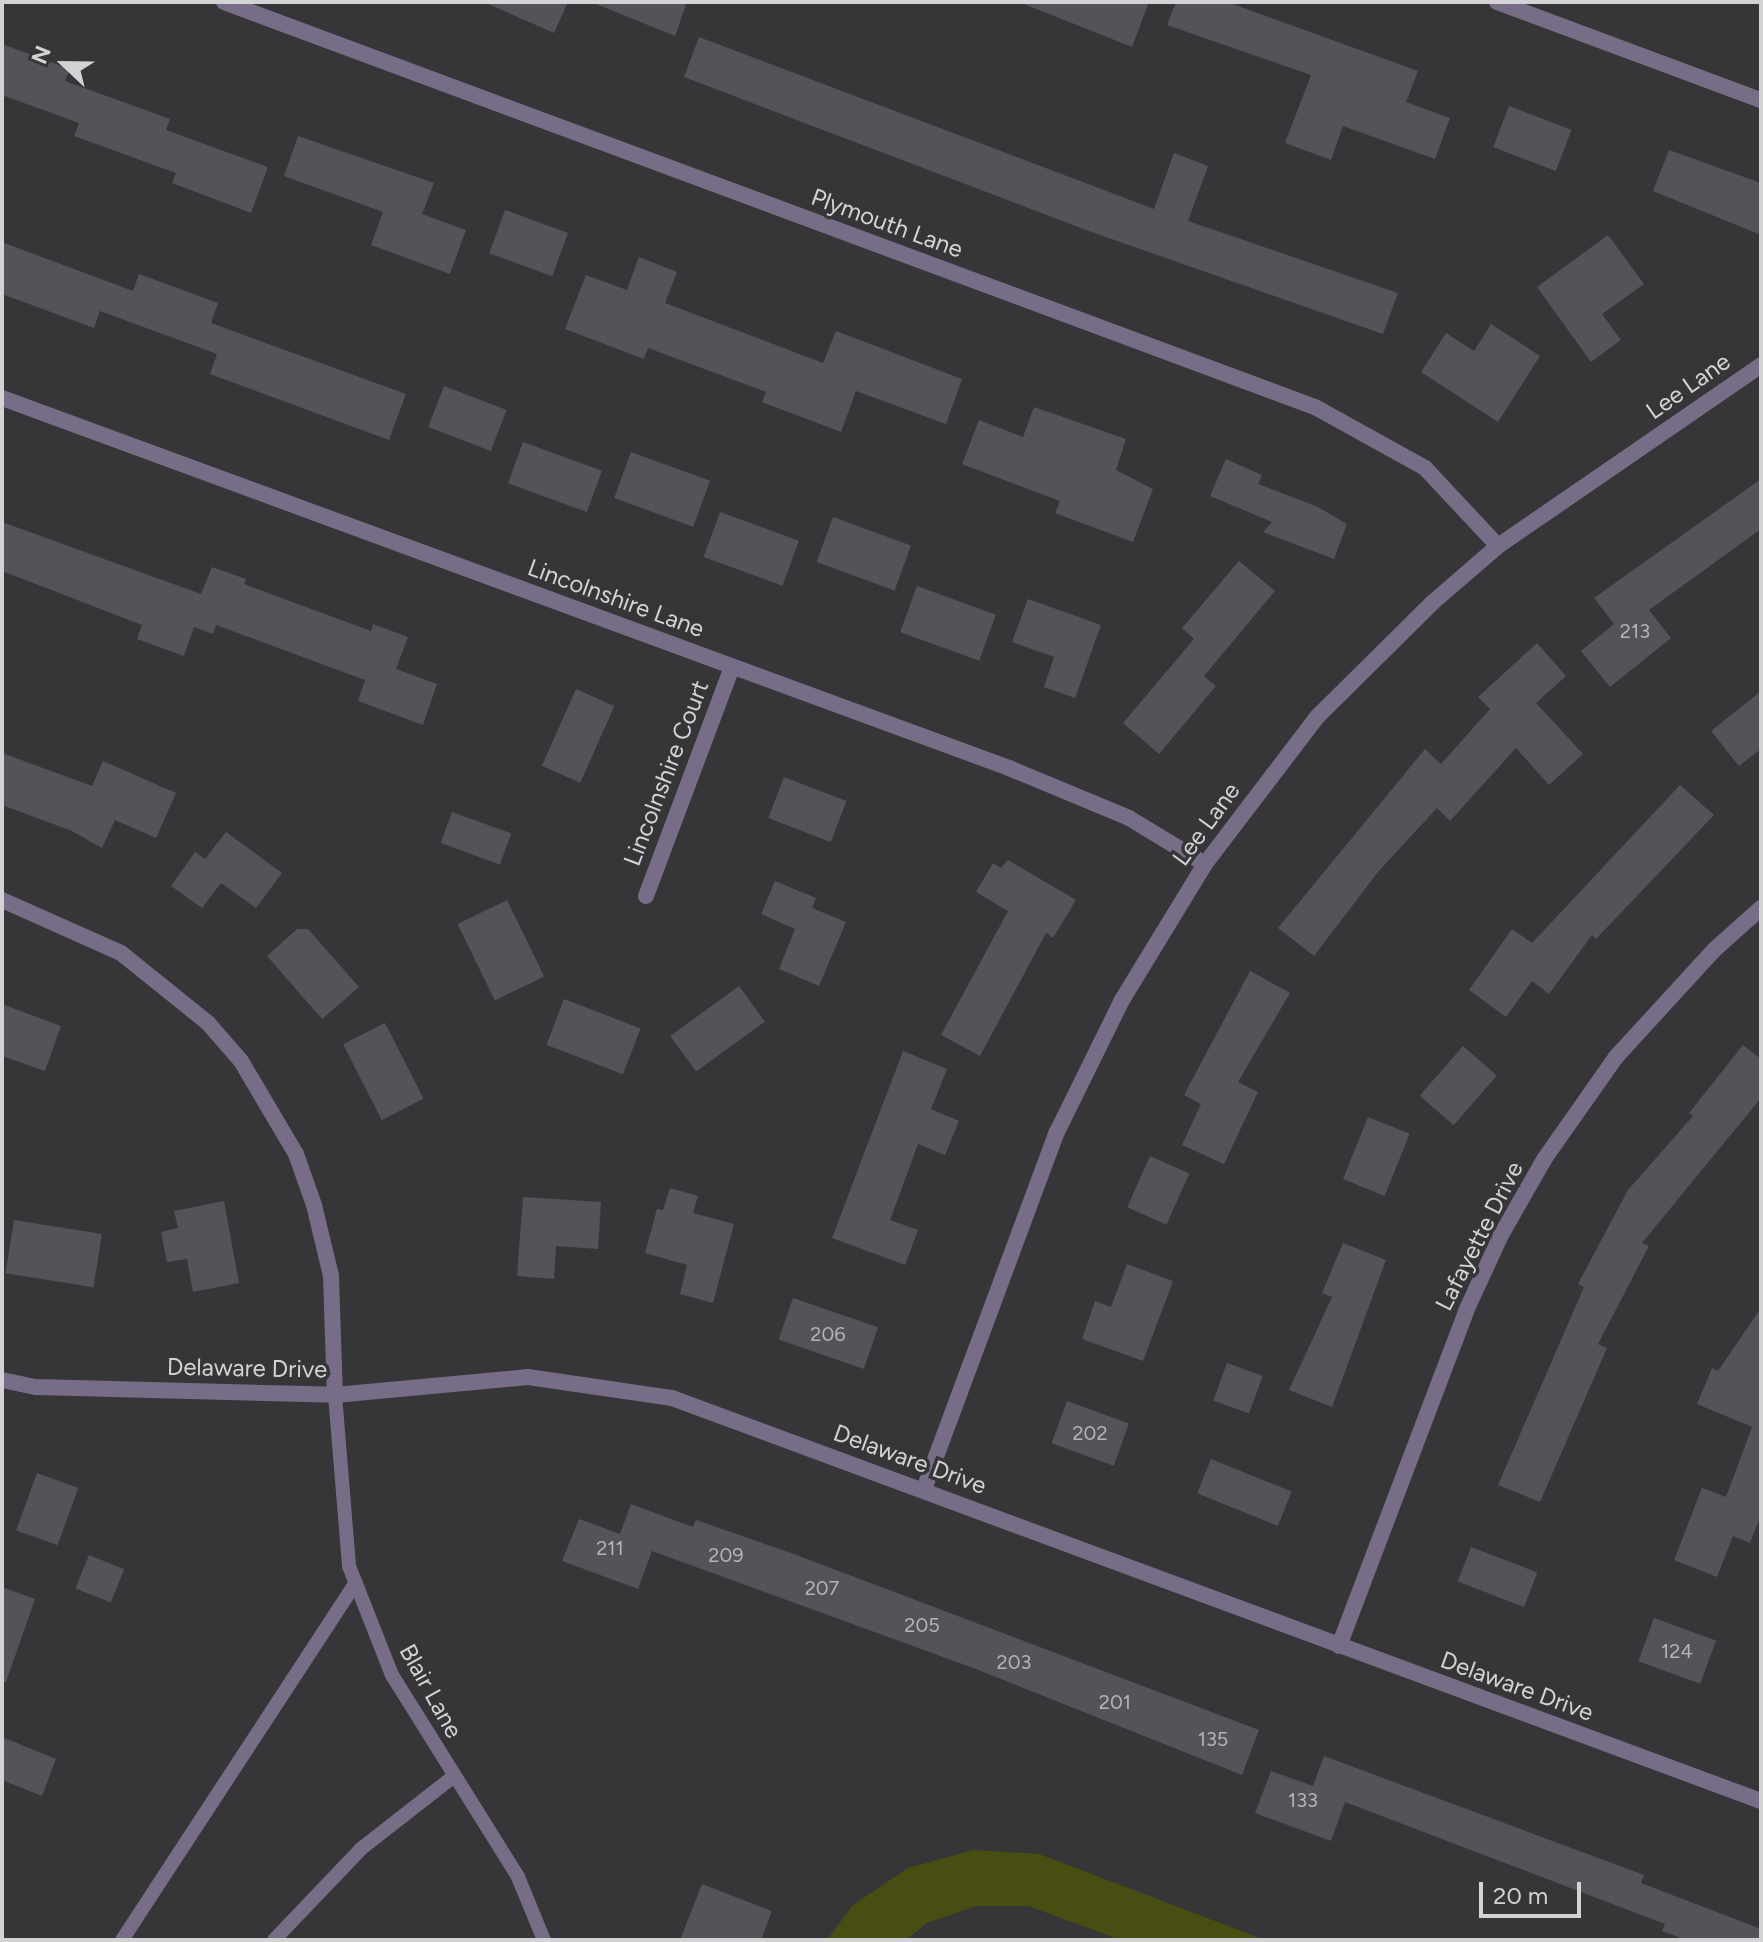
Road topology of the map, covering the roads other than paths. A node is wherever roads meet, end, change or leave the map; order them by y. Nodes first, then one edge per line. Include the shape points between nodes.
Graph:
1 (224, 2) edge
2 (1497, 2) edge
3 (1761, 100) edge
4 (1761, 365) edge
5 (2, 398) edge
6 (1498, 546) junction
7 (732, 667) junction
8 (1205, 864) junction
9 (646, 896) dead end
10 (2, 900) edge
11 (1761, 908) edge
12 (2, 1380) edge
13 (335, 1395) junction
14 (924, 1489) junction
15 (356, 1583) junction
16 (1339, 1646) junction
17 (454, 1776) junction
18 (1759, 1796) edge
19 (122, 1940) edge
20 (274, 1940) edge
21 (544, 1940) edge

1 - 6 street, Plymouth Lane via 1315,407 1425,468
2 - 3 street
4 - 6 street, Lee Lane
5 - 7 street, Lincolnshire Lane
6 - 8 street, Lee Lane via 1401,632 1317,717
7 - 8 street, Lincolnshire Lane via 1075,794 1129,818
7 - 9 street, Lincolnshire Court
8 - 14 street, Lee Lane via 1122,1000 1057,1132
10 - 13 street via 121,953 208,1023 248,1072 296,1154 314,1205 331,1276
11 - 16 street, Lafayette Drive via 1714,950 1616,1057 1545,1158 1466,1311
12 - 13 street, Delaware Drive via 36,1387
13 - 14 street, Delaware Drive via 528,1377 607,1385 672,1398
13 - 15 lane, Blair Lane via 340,1500
14 - 16 street, Delaware Drive
15 - 17 lane, Blair Lane via 392,1675
15 - 19 lane
16 - 18 street, Delaware Drive
17 - 20 lane via 362,1848
17 - 21 lane, Blair Lane via 518,1877

